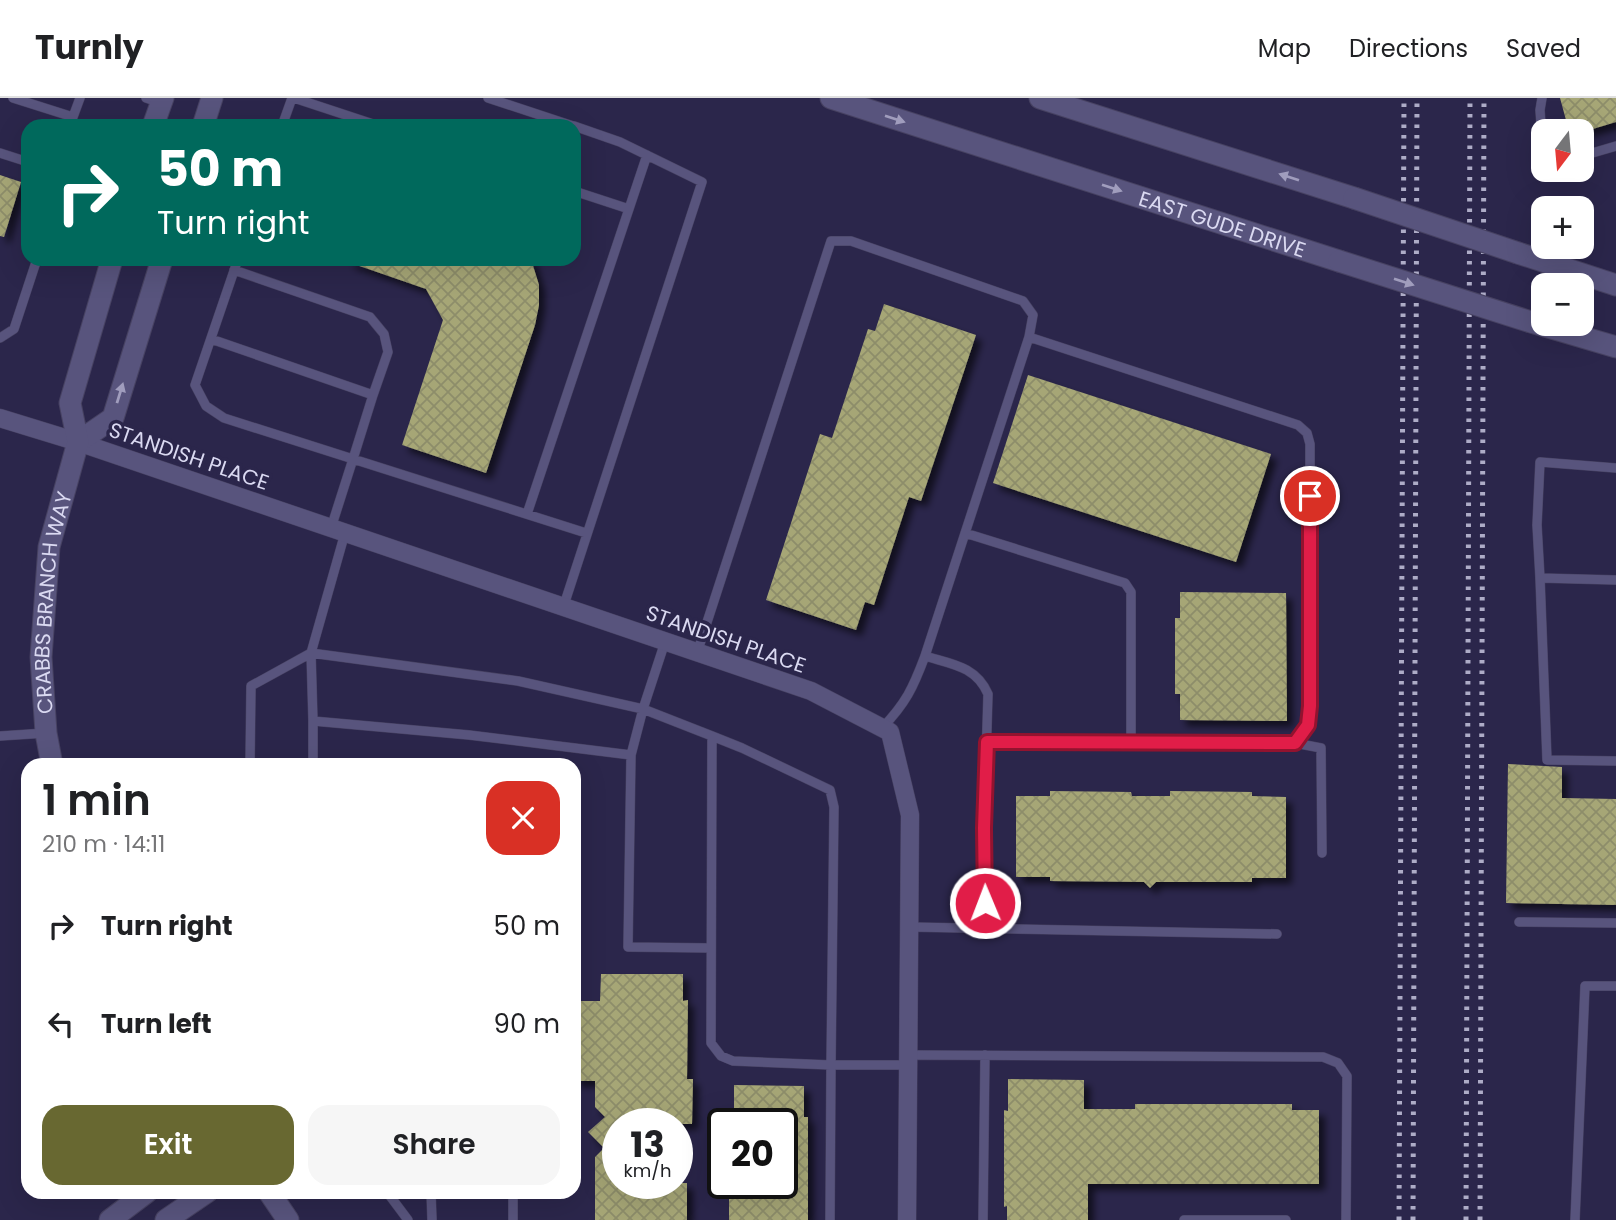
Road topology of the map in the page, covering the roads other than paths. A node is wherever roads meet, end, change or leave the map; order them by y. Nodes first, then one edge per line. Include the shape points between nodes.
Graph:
1 (13, 98) edge
2 (80, 98) edge
3 (212, 98) edge
4 (293, 98) edge
5 (488, 98) edge
6 (831, 98) edge
7 (1040, 98) edge
8 (1542, 98) edge
9 (157, 100) edge
10 (154, 119) edge
11 (205, 119) edge
12 (285, 119) edge
13 (358, 119) edge
14 (552, 119) edge
15 (1541, 119) edge
16 (581, 129) edge
17 (1616, 146) edge
18 (1594, 152) edge
19 (0, 153) edge
20 (647, 155) junction
21 (21, 160) edge
22 (581, 193) edge
23 (629, 209) junction
24 (35, 266) edge
25 (110, 266) edge
26 (160, 266) edge
27 (235, 266) edge
28 (234, 270) junction
29 (1616, 285) edge
30 (1029, 337) junction
31 (0, 338) edge
32 (211, 340) junction
33 (1616, 347) edge
34 (373, 395) junction
35 (0, 418) edge
36 (78, 442) junction
37 (352, 459) junction
38 (1616, 468) edge
39 (527, 514) junction
40 (338, 531) junction
41 (586, 533) junction
42 (965, 533) junction
43 (1540, 578) junction
44 (1616, 580) edge
45 (563, 608) junction
46 (666, 642) junction
47 (311, 653) junction
48 (697, 653) junction
49 (925, 656) junction
50 (643, 709) junction
51 (313, 721) junction
52 (882, 728) junction
53 (46, 733) junction
54 (0, 736) edge
55 (712, 736) junction
56 (987, 742) junction
57 (1131, 743) junction
58 (1295, 743) junction
59 (631, 755) junction
60 (51, 758) edge
61 (250, 758) edge
62 (313, 758) edge
63 (1616, 761) edge
64 (1322, 853) dead end
65 (1519, 922) dead end
66 (1616, 923) edge
67 (909, 927) junction
68 (986, 928) junction
69 (1276, 934) dead end
70 (711, 948) junction
71 (1616, 986) edge
72 (985, 1055) junction
73 (908, 1060) junction
74 (831, 1065) junction
75 (138, 1199) edge
76 (197, 1199) edge
77 (274, 1199) edge
78 (392, 1199) edge
79 (431, 1199) edge
80 (513, 1199) edge
81 (110, 1220) edge
82 (166, 1220) edge
83 (288, 1220) edge
84 (408, 1220) edge
85 (432, 1220) edge
86 (513, 1220) edge
87 (830, 1220) edge
88 (907, 1220) edge
89 (983, 1220) edge
90 (1184, 1220) edge
91 (1286, 1220) edge
92 (1346, 1220) edge
93 (1575, 1220) edge

1 - 2 lane via 73,117
3 - 11 main road
4 - 12 lane
4 - 13 lane
5 - 14 lane
6 -> 33 main road, EAST GUDE DRIVE, bridge
29 -> 7 main road, bridge
8 - 15 lane
9 - 10 main road
16 - 20 lane
17 - 18 lane
19 - 21 lane
20 - 23 lane
20 - 41 lane via 702,182
22 - 23 lane
23 - 39 lane
24 - 31 lane via 14,329
25 - 36 main road, CRABBS BRANCH WAY via 70,403
36 -> 26 main road via 113,418
27 - 28 lane
28 - 32 lane
28 - 34 lane via 370,317 384,334 387,352
30 - 42 lane
30 - 48 lane via 1033,315 1023,301 850,241 831,241
30 - 58 lane via 1298,425 1307,433 1310,706 1308,725
32 - 34 lane
32 - 37 lane via 195,385 206,406 224,418
34 - 37 lane
35 - 36 street, STANDISH PLACE
36 - 40 street, STANDISH PLACE
36 - 53 main road, CRABBS BRANCH WAY via 49,547 41,657
37 - 39 lane
37 - 40 lane
38 - 43 lane via 1539,462
39 - 41 lane
40 - 45 street, STANDISH PLACE
40 - 47 lane
41 - 45 lane
42 - 49 lane
42 - 57 lane via 1125,583 1131,592
43 - 44 lane
43 - 63 lane via 1547,760
45 - 46 street, STANDISH PLACE
46 - 48 street, STANDISH PLACE
46 - 50 lane
47 - 50 lane via 518,681
47 - 51 lane
47 - 61 lane via 251,686
48 - 52 street, STANDISH PLACE via 811,691
49 - 52 lane via 913,689
49 - 56 lane via 982,679 988,694
50 - 55 lane
50 - 59 lane
51 - 59 lane
51 - 62 lane
52 - 67 street via 890,732 910,815
53 - 54 lane
53 - 60 main road, CRABBS BRANCH WAY
55 - 70 lane
55 - 74 lane via 830,790 834,807
56 - 57 lane
56 - 68 lane
57 - 58 lane
58 - 64 lane via 1321,748
59 - 70 lane via 628,947
65 - 66 lane
67 - 68 lane
67 - 73 street
68 - 69 lane
70 - 74 lane via 711,1043 721,1056 733,1061
71 - 93 lane via 1585,986
72 - 73 lane
72 - 89 lane
72 - 92 lane via 1323,1057 1338,1063 1347,1076
73 - 74 lane
73 - 88 street
74 - 87 lane
75 - 81 main road
76 - 82 main road
77 - 83 main road
78 - 84 lane
79 - 85 lane
80 - 86 lane
90 - 91 lane

